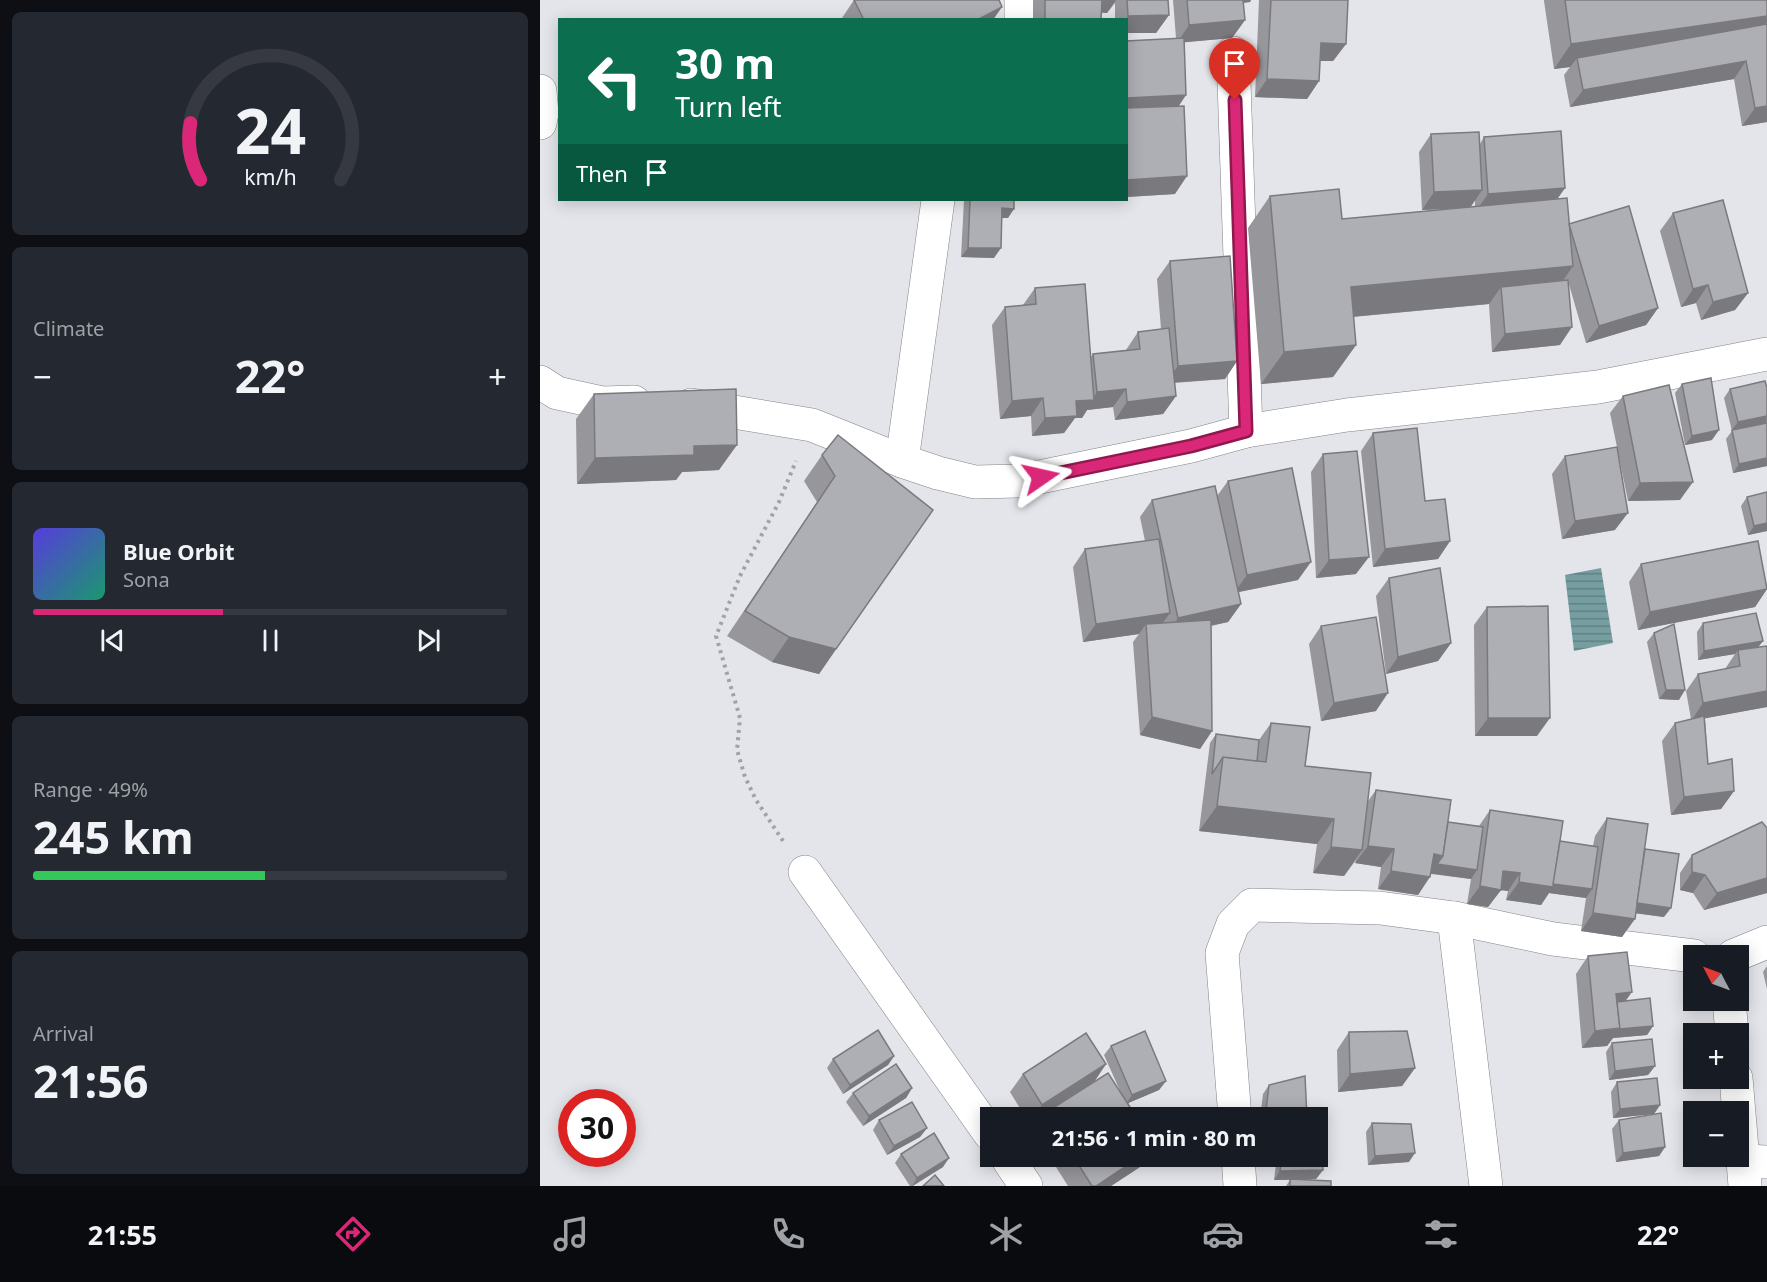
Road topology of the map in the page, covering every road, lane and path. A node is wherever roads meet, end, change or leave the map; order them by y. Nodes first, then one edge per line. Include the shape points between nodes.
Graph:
1 (1021, 0) edge
2 (1021, 18) edge
3 (1233, 53) dead end
4 (540, 90) edge
5 (540, 123) edge
6 (938, 201) edge
7 (1767, 354) edge
8 (540, 382) edge
9 (812, 425) junction
10 (1246, 431) junction
11 (902, 461) junction
12 (805, 872) joint
13 (1454, 918) junction
14 (1767, 942) edge
15 (1749, 949) edge
16 (1683, 955) edge
17 (1738, 1089) edge
18 (1234, 1107) edge
19 (980, 1120) edge
20 (1013, 1167) edge
21 (1239, 1167) edge
22 (1752, 1170) edge
23 (1026, 1186) edge
24 (1240, 1186) edge
25 (1486, 1186) edge

1 - 2 street
3 - 10 street
4 - 5 street
6 - 11 street
7 - 10 street via 1598,387 1347,415
8 - 9 street via 558,393 603,403 673,402
9 - 11 street
9 - 12 path via 779,502 740,576 716,636 740,718 737,750 745,777 773,828
10 - 11 street via 1020,481 975,482
12 - 19 street
13 - 16 street via 1553,939
13 - 18 street via 1380,908 1252,905 1233,924 1222,953
13 - 25 street
14 - 15 street
17 - 22 street
20 - 23 street
21 - 24 street

